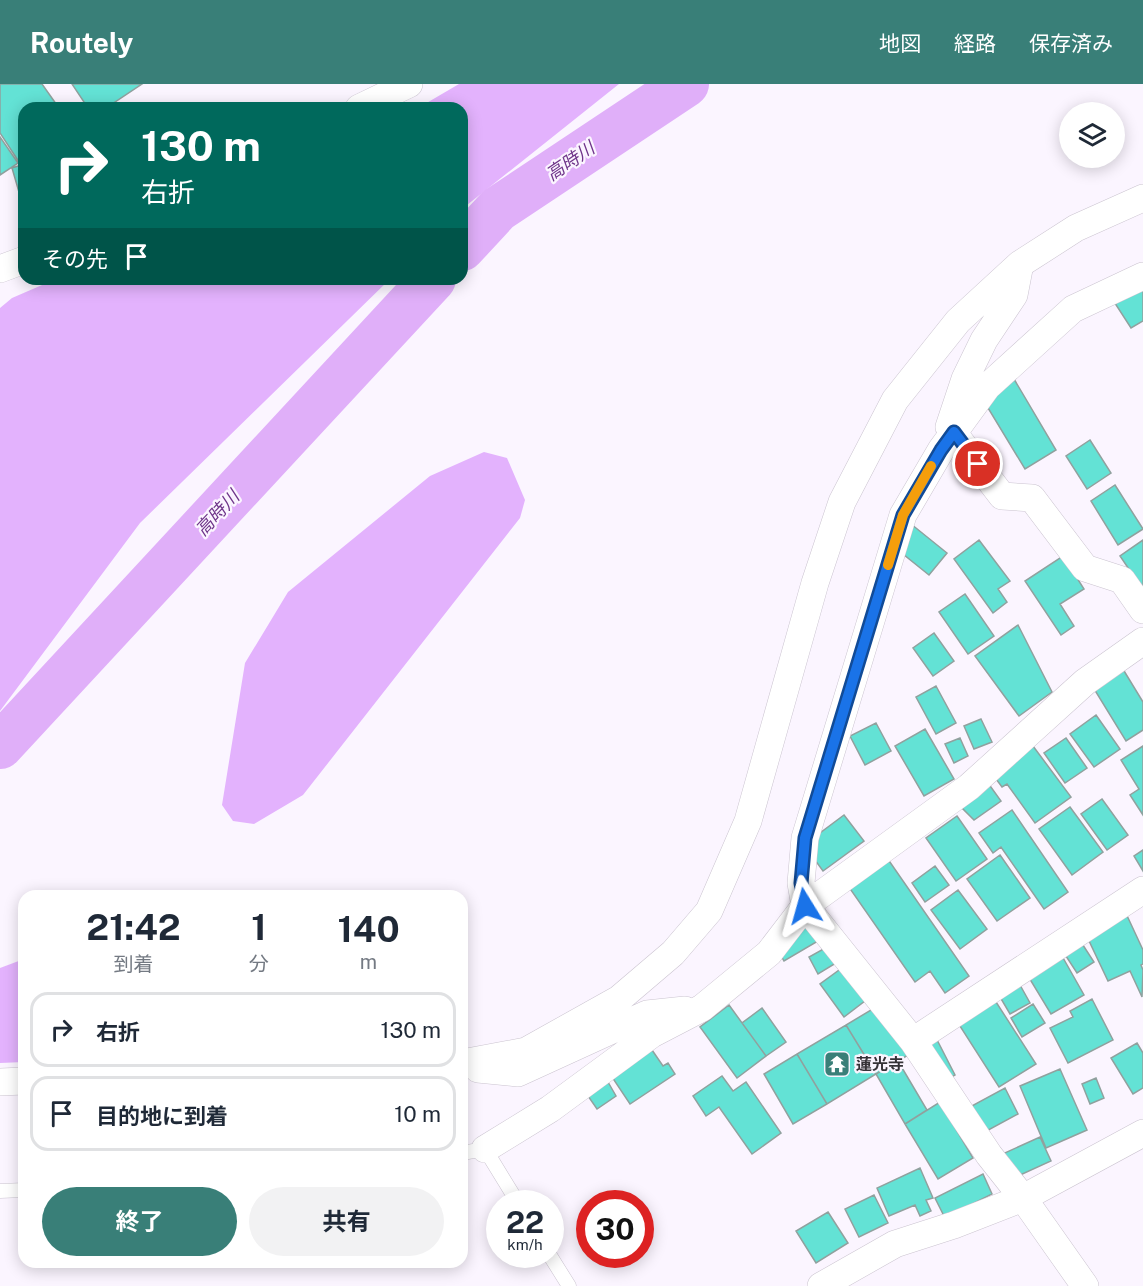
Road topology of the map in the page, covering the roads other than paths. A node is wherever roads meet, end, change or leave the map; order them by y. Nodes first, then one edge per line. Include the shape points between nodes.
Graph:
1 (409, 84) edge
2 (372, 102) edge
3 (1143, 198) edge
4 (18, 262) edge
5 (1020, 264) junction
6 (0, 269) edge
7 (1143, 276) edge
8 (954, 432) junction
9 (1143, 610) edge
10 (1143, 641) edge
11 (1140, 899) edge
12 (805, 906) junction
13 (702, 1008) junction
14 (914, 1041) junction
15 (468, 1062) edge
16 (468, 1069) edge
17 (18, 1081) edge
18 (0, 1082) edge
19 (1143, 1133) edge
20 (474, 1151) edge
21 (18, 1190) edge
22 (507, 1190) edge
23 (0, 1191) edge
24 (1023, 1198) junction
25 (558, 1268) edge
26 (569, 1286) edge
27 (822, 1286) edge
28 (1085, 1286) edge

1 - 2 street
3 - 5 street via 1076,228
4 - 6 street
5 - 8 street via 1014,295 984,340 965,379 949,427
5 - 15 street via 958,321 895,400 842,502 815,583 748,821 709,911 673,953 619,999 526,1051
7 - 8 street via 1073,309 987,387
8 - 9 street via 1002,496 1032,498 1085,568 1122,580
8 - 12 street via 903,515 805,838 801,883
10 - 12 street via 1085,682 969,787
11 - 14 street
12 - 13 street via 770,952
12 - 14 street
13 - 16 street via 647,1014 518,1073
13 - 20 street via 652,1034 550,1108
14 - 24 street via 989,1155
17 - 18 street
19 - 24 street
20 - 22 lane
21 - 23 lane
24 - 27 street via 895,1244
24 - 28 street
25 - 26 lane

